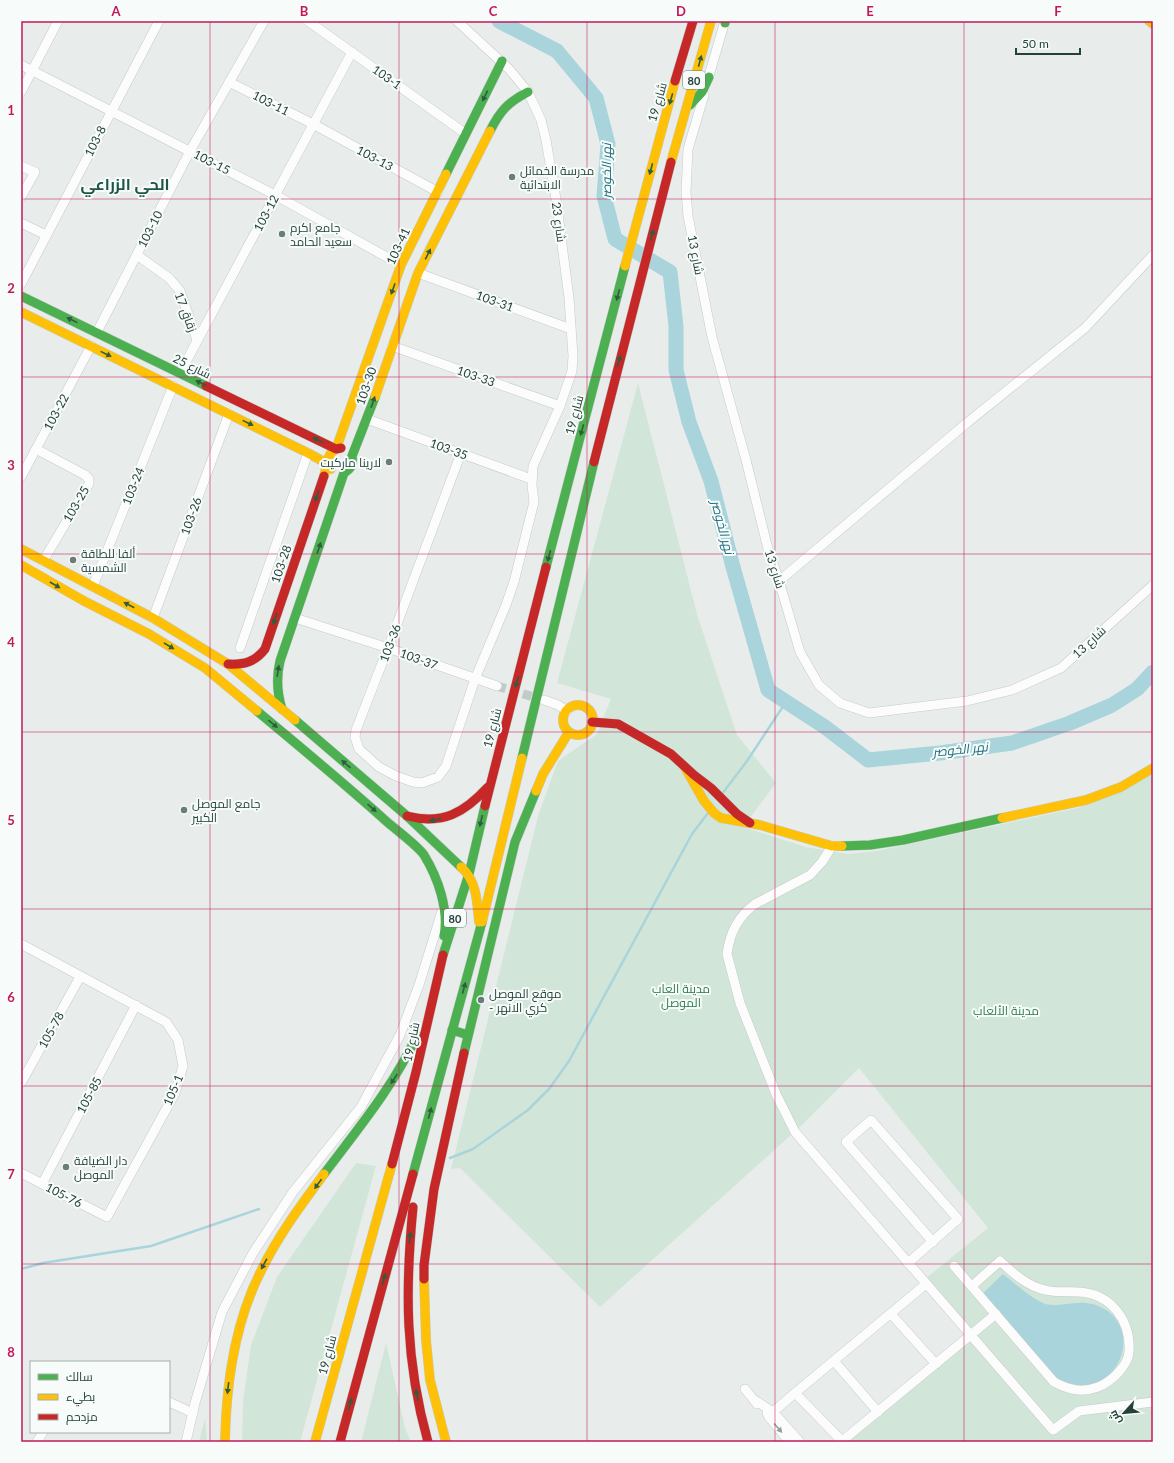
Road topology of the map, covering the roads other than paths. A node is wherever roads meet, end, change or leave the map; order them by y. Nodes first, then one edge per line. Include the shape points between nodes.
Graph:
1 (58, 21) edge
2 (159, 21) edge
3 (264, 21) edge
4 (308, 21) edge
5 (457, 21) edge
6 (693, 21) edge
7 (710, 21) edge
8 (1149, 21) edge
9 (725, 22) edge
10 (1153, 24) edge
11 (682, 26) dead end
12 (352, 52) junction
13 (502, 61) junction
14 (21, 65) edge
15 (680, 66) junction
16 (32, 70) junction
17 (709, 78) junction
18 (229, 82) junction
19 (21, 92) edge
20 (528, 92) junction
21 (111, 111) junction
22 (682, 119) junction
23 (313, 124) junction
24 (466, 134) junction
25 (190, 151) junction
26 (21, 166) edge
27 (462, 166) junction
28 (438, 192) junction
29 (275, 194) junction
30 (21, 197) edge
31 (21, 223) edge
32 (46, 235) junction
33 (137, 255) junction
34 (1153, 255) edge
35 (401, 265) junction
36 (418, 273) junction
37 (21, 284) edge
38 (21, 296) edge
39 (21, 312) edge
40 (571, 329) junction
41 (97, 332) junction
42 (197, 340) junction
43 (91, 346) junction
44 (392, 346) junction
45 (180, 373) junction
46 (173, 386) junction
47 (560, 406) junction
48 (229, 414) junction
49 (367, 419) junction
50 (36, 449) junction
51 (336, 449) junction
52 (308, 453) junction
53 (461, 453) junction
54 (352, 456) junction
55 (328, 464) junction
56 (344, 473) junction
57 (21, 477) edge
58 (532, 478) junction
59 (21, 549) edge
60 (43, 561) junction
61 (21, 565) edge
62 (780, 582) junction
63 (1153, 585) edge
64 (93, 586) junction
65 (153, 618) junction
66 (295, 618) junction
67 (240, 648) dead end
68 (388, 648) junction
69 (228, 664) junction
70 (475, 679) junction
71 (497, 686) tunnel mouth
72 (544, 700) tunnel mouth
73 (282, 709) junction
74 (567, 711) junction
75 (592, 722) junction
76 (569, 732) junction
77 (684, 766) junction
78 (1153, 768) edge
79 (438, 777) joint
80 (490, 785) junction
81 (407, 816) junction
82 (753, 824) junction
83 (437, 843) junction
84 (832, 846) junction
85 (423, 854) junction
86 (469, 874) junction
87 (444, 906) junction
88 (479, 934) junction
89 (21, 944) edge
90 (442, 958) junction
91 (80, 977) junction
92 (433, 993) junction
93 (136, 1006) junction
94 (452, 1030) junction
95 (468, 1035) junction
96 (21, 1083) edge
97 (424, 1134) junction
98 (21, 1173) edge
99 (42, 1184) junction
100 (107, 1217) joint
101 (932, 1242) junction
102 (908, 1263) junction
103 (954, 1266) dead end
104 (926, 1284) junction
105 (972, 1286) junction
106 (891, 1314) junction
107 (996, 1314) junction
108 (971, 1336) junction
109 (834, 1361) junction
110 (936, 1364) junction
111 (745, 1389) dead end
112 (795, 1393) junction
113 (170, 1402) edge
114 (1153, 1402) edge
115 (878, 1412) junction
116 (193, 1413) junction
117 (771, 1415) junction
118 (42, 1433) edge
119 (426, 1438) edge
120 (38, 1442) edge
121 (186, 1442) edge
122 (225, 1442) edge
123 (315, 1442) edge
124 (340, 1442) edge
125 (446, 1442) edge
126 (790, 1442) edge
127 (800, 1442) edge
128 (843, 1442) edge

1 - 16 street
2 - 21 street, 103-8
3 - 18 street, 103-10
4 - 12 street, 103-1
5 - 13 street, شارع 23
6 - 15 main road, شارع 19 / 80
22 -> 7 main road, 80
8 - 10 main road
9 - 17 street, شارع 13
11 - 15 main road
12 - 23 street, 103-12
12 - 24 street, 103-1
13 - 20 street, شارع 23
13 -> 24 main road, 103-41
14 - 16 street, 103-15
15 -> 80 main road, شارع 19 / 80
16 - 19 street
16 - 21 street, 103-15
17 - 22 main road
17 - 62 street, شارع 13 via 688,149 688,216 719,368 746,460 768,549
18 - 23 street, 103-11
18 - 25 street, 103-10
20 - 27 main road, 103-30 via 512,100 502,110
20 - 40 street, شارع 23 via 546,140 568,291
21 - 25 street, 103-15
21 - 32 street, 103-8
88 -> 22 main road, 80 via 609,399
23 - 28 street, 103-13
23 - 29 street, 103-12
24 - 27 main road, 103-41
25 - 29 street, 103-15
25 - 33 street, 103-10
26 - 30 street via 35,172
27 - 28 main road, 103-41
36 -> 27 main road, 103-30
28 - 35 main road, 103-41
29 - 35 street, 103-15
29 - 42 street, 103-12
31 - 32 street
32 - 37 street, 103-8
33 - 41 street, 103-10
33 - 42 street, زقاق 17 via 169,278 180,291
34 - 62 street via 1085,328 968,422
35 -> 51 main road, 103-41
36 - 40 street, 103-31
36 - 44 main road, 103-30
41 -> 38 main road, شارع 25
39 - 43 main road
40 - 47 street, شارع 23 via 573,363
41 - 45 main road, شارع 25
42 - 45 street, 103-12
43 -> 46 main road
43 - 50 street, 103-22
44 - 47 street, 103-33
49 -> 44 main road, 103-30
51 -> 45 main road, شارع 25
46 - 48 main road
46 - 64 street, 103-24
47 - 58 street, شارع 23 via 538,452
48 -> 52 main road
48 - 65 street, 103-26
49 - 53 street, 103-35
49 - 54 main road, 103-30
50 - 57 street, 103-22
50 - 60 street, 103-25 via 89,479 89,484
51 - 54 main road, شارع 25 via 345,449
51 - 55 main road, 103-28 via 329,454
52 - 55 main road
52 - 67 street, 103-28
53 - 58 street, 103-35
53 - 68 street, 103-36
54 - 56 main road, 103-30 via 352,466
55 - 56 main road via 333,471
55 -> 69 main road, 103-28 via 265,649 258,658 248,663
66 -> 56 main road, 103-30
58 - 70 street, شارع 23 via 534,502 514,582
59 - 60 main road
60 - 64 main road
61 -> 85 main road via 149,634 205,668 336,776
62 - 63 street, شارع 13 via 800,652 819,685 840,703 869,713 967,701 1012,690 1061,668
65 -> 64 main road
65 - 69 main road
66 - 68 street, 103-37
73 -> 66 main road, 103-30 via 277,690 277,675
68 - 70 street, 103-37
68 - 79 street, 103-36 via 356,730 356,743 363,754 396,776 422,783
69 - 73 main road
70 - 71 street, 103-37
70 - 79 street, شارع 23 via 446,766
72 - 74 street
81 -> 73 main road
74 - 75 main road via 575,706 585,707 591,714
74 - 76 main road via 563,720
75 - 76 main road via 583,734
75 - 77 main road via 618,724 633,731 671,754
76 - 95 main road via 543,774 515,842
77 - 82 main road via 744,820
77 - 82 main road via 702,798 717,815 727,820
78 - 84 main road via 1110,792 1068,805 903,840 870,845
80 -> 81 main road via 472,804 452,816 429,821
80 -> 86 main road, شارع 19 / 80
81 - 83 main road
82 - 84 main road
83 - 85 main road
83 - 86 main road
84 - 102 street via 810,875 748,909 733,930 727,954 740,1004 776,1094 795,1132
85 - 87 main road via 438,885
86 - 88 main road via 476,894
86 - 90 main road, شارع 19 / 80
87 - 90 main road via 446,924
87 - 116 street via 400,1035 362,1107 293,1192 253,1253 222,1312
94 -> 88 main road, 80
89 - 91 street, 105-1
90 - 92 main road, شارع 19 / 80
91 - 93 street, 105-1
91 - 96 street, 105-78
92 -> 122 main road via 415,1042 394,1078 284,1230 261,1271 243,1317 231,1366
92 - 123 main road, شارع 19 / 80 via 407,1109
93 - 99 street, 105-85
93 - 100 street, 105-1 via 166,1022 178,1040 183,1066 175,1093
94 - 95 main road
97 -> 94 main road, 80
95 - 125 main road via 434,1189 424,1265 425,1333 430,1380
119 -> 97 main road via 413,1375 407,1311 409,1244
124 -> 97 main road, 80
98 - 99 street, 105-76
99 - 100 street, 105-76
101 - 101 street via 958,1219 871,1120 846,1142
101 - 102 street
102 - 104 street
103 - 105 street
104 - 106 street
104 - 108 street
105 - 107 street
105 - 107 street via 1000,1261 1030,1285 1045,1290 1093,1294 1107,1301 1120,1314 1127,1327 1129,1354 1115,1376 1099,1387 1085,1391 1064,1388 1048,1376
106 - 109 street
106 - 110 street
107 - 108 street
108 - 110 street
108 - 114 street via 1053,1430 1079,1411
109 - 112 street
109 - 115 street
110 - 115 street
111 - 117 street
112 - 117 street
112 - 128 street
113 - 116 street
115 - 128 street
116 - 121 street
117 -> 126 street
117 - 127 street
118 - 120 street

